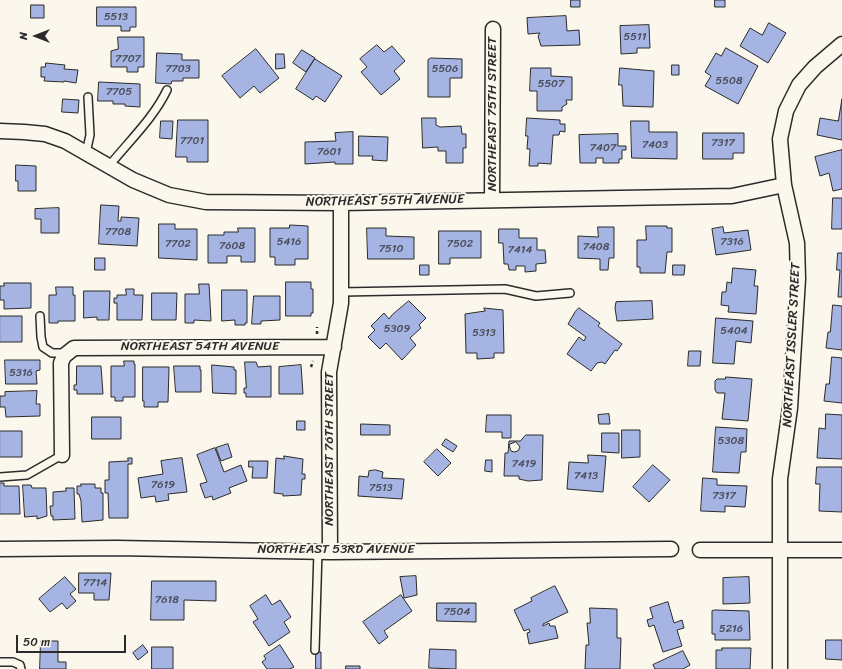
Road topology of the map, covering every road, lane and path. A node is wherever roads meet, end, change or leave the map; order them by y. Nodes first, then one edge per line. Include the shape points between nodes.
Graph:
1 (493, 29) dead end
2 (842, 44) edge
3 (167, 90) dead end
4 (88, 97) dead end
5 (0, 132) edge
6 (86, 153) junction
7 (109, 166) junction
8 (784, 185) junction
9 (492, 199) junction
10 (341, 203) junction
11 (341, 292) junction
12 (570, 293) dead end
13 (40, 316) dead end
14 (334, 347) junction
15 (67, 353) junction
16 (62, 455) joint
17 (0, 477) edge
18 (0, 549) edge
19 (671, 549) dead end
20 (780, 549) junction
21 (700, 550) dead end
22 (842, 550) edge
23 (324, 551) junction
24 (316, 650) dead end
25 (0, 662) edge
26 (21, 669) edge
27 (780, 669) edge

1 - 9 street, NORTHEAST 75TH STREET
2 - 8 street, NORTHEAST ISSLER STREET via 799,85 786,111 780,139
3 - 7 lane via 161,103
4 - 6 lane via 90,135
5 - 6 street, NORTHEAST 55TH AVENUE via 45,134
6 - 7 street, NORTHEAST 55TH AVENUE
7 - 10 street, NORTHEAST 55TH AVENUE via 133,180 169,195 206,202
8 - 9 street, NORTHEAST 55TH AVENUE via 732,196
8 - 20 street, NORTHEAST ISSLER STREET via 796,243 798,279 790,408 780,479
9 - 10 street, NORTHEAST 55TH AVENUE
10 - 11 street, NORTHEAST 76TH STREET
11 - 12 lane via 505,289 536,296
11 - 14 street, NORTHEAST 76TH STREET
13 - 15 lane via 43,347 52,353
14 - 15 street, NORTHEAST 54TH AVENUE via 84,346
14 - 23 street, NORTHEAST 76TH STREET via 329,372
15 - 16 street via 61,363
16 - 17 lane via 27,475
18 - 23 street, NORTHEAST 53RD AVENUE
19 - 23 street, NORTHEAST 53RD AVENUE
20 - 21 street
20 - 22 street
20 - 27 street, NORTHEAST ISSLER STREET
23 - 24 lane
25 - 26 lane via 12,662 20,665

